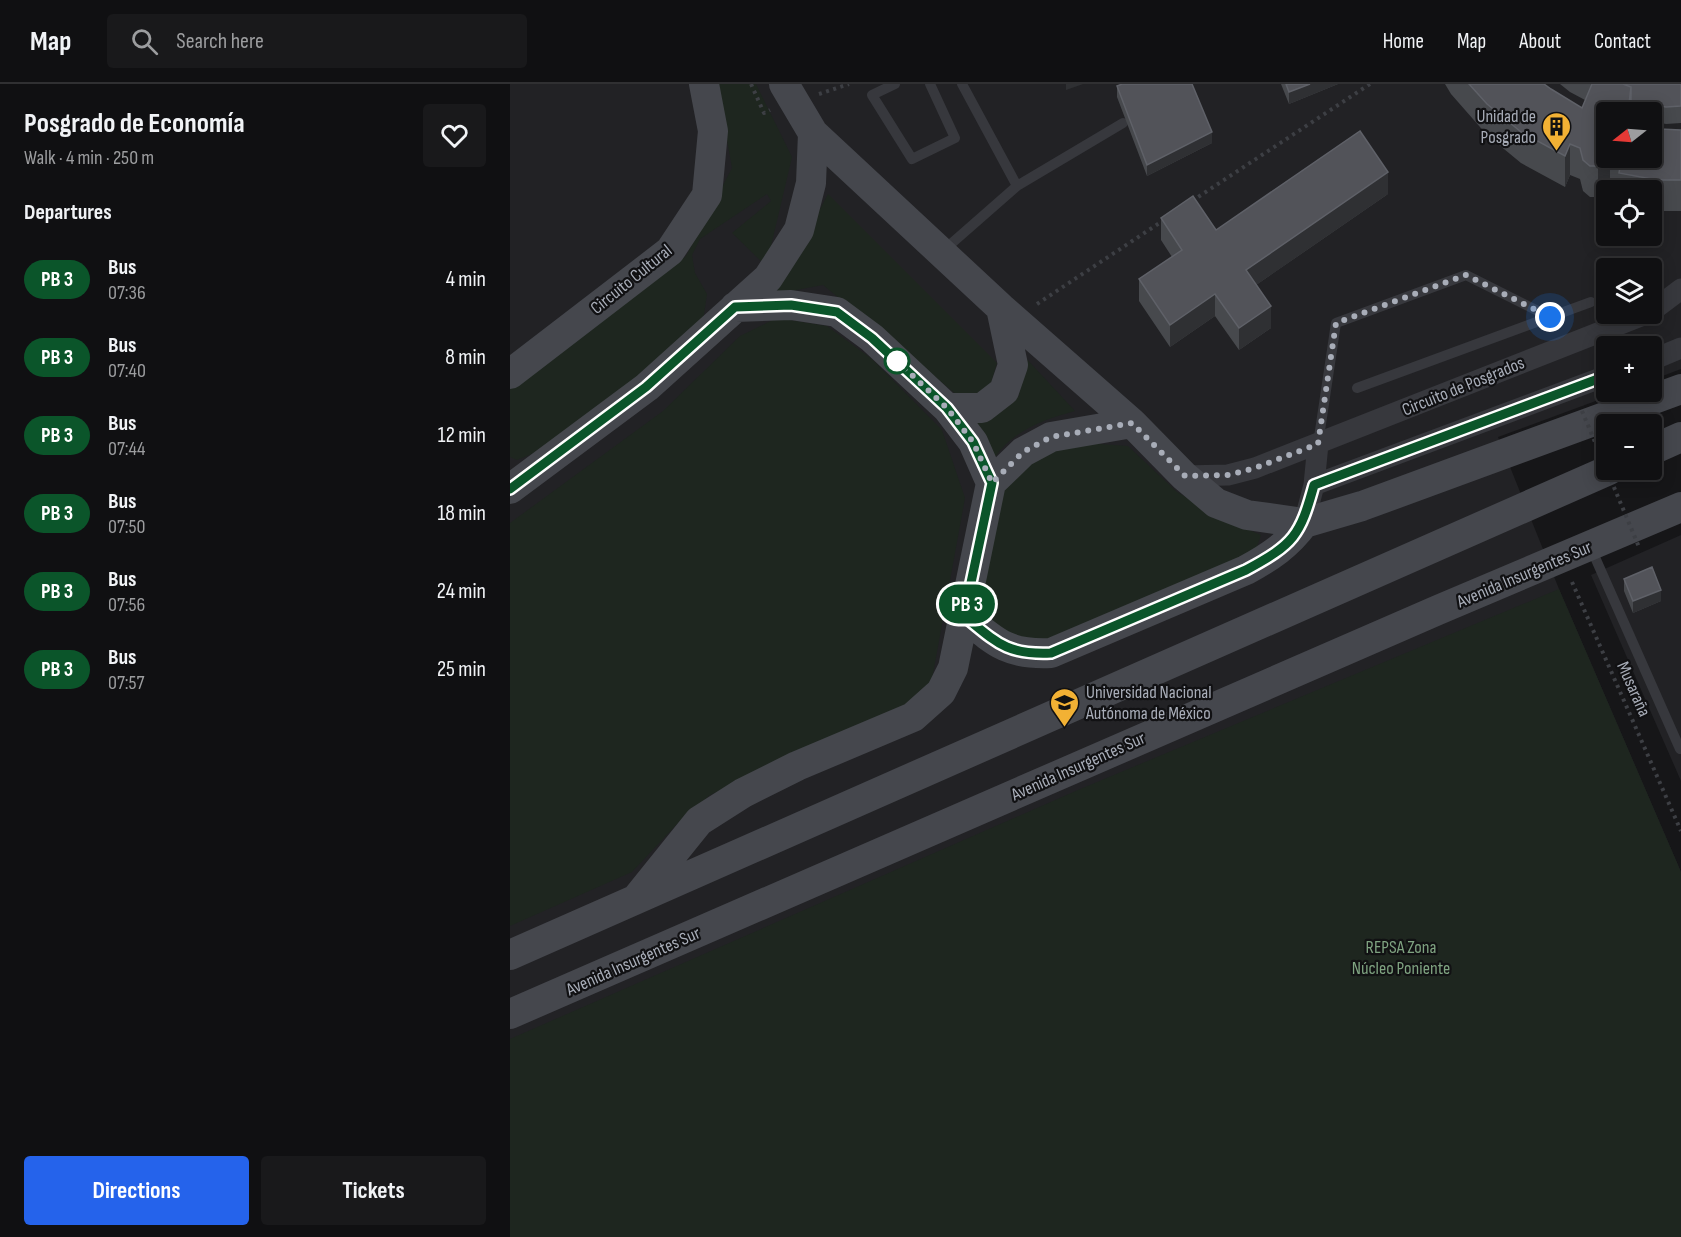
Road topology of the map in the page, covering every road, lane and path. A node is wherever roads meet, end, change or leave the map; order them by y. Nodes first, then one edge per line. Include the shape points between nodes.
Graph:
1 (704, 84) edge
2 (784, 84) edge
3 (849, 84) edge
4 (895, 84) edge
5 (930, 84) edge
6 (962, 84) edge
7 (1370, 84) edge
8 (819, 94) dead end
9 (1123, 123) dead end
10 (813, 133) junction
11 (1017, 186) junction
12 (1182, 208) edge
13 (1172, 215) edge
14 (941, 252) junction
15 (1681, 290) edge
16 (1591, 302) dead end
17 (1662, 304) edge
18 (735, 307) junction
19 (1007, 314) junction
20 (1550, 317) junction
21 (1621, 324) edge
22 (1681, 348) edge
23 (1662, 356) edge
24 (510, 374) edge
25 (1596, 380) edge
26 (1357, 388) dead end
27 (1681, 389) edge
28 (947, 408) junction
29 (1582, 411) dead end
30 (1132, 423) junction
31 (1681, 436) edge
32 (1318, 444) junction
33 (1662, 445) edge
34 (551, 459) junction
35 (510, 470) edge
36 (1185, 476) junction
37 (1596, 476) edge
38 (992, 483) junction
39 (1314, 485) junction
40 (510, 489) edge
41 (1681, 507) edge
42 (1304, 523) junction
43 (1639, 548) dead end
44 (1578, 551) junction
45 (964, 616) junction
46 (1680, 749) edge
47 (1681, 831) edge
48 (632, 904) junction
49 (510, 956) edge
50 (510, 1014) edge

1 - 24 street, Circuito Cultural via 713,131 707,195 670,251
2 - 10 street
3 - 8 path
4 - 5 lane via 872,95 912,159 955,138
6 - 11 lane
7 - 12 path
9 - 11 lane
10 - 14 street
10 - 18 street via 811,183 799,230 768,278
11 - 14 lane
13 - 19 path
14 - 19 street
15 - 17 street
16 - 20 lane
18 - 28 street via 791,305 837,312 872,338
18 - 34 street via 646,387
19 - 28 street via 1013,364 1004,391 982,408
19 - 30 street
20 - 26 lane
20 - 32 lane via 1466,275 1336,323
21 - 32 street, Circuito de Posgrados
22 - 23 street
25 - 39 street
27 - 42 street via 1362,506
28 - 38 street via 973,442
29 - 43 path, bridge
30 - 36 street
30 - 38 street via 1051,437 1023,452
31 - 33 street
32 - 36 street, Circuito de Posgrados via 1228,475
32 - 39 street
34 - 35 street via 527,472
34 - 40 street
36 - 42 street via 1216,503 1247,515
37 - 48 street
38 - 45 street
39 - 42 street
41 - 44 street, Avenida Insurgentes Sur
42 - 45 street via 1292,540 1246,570 1051,653 1023,655 994,641
44 - 46 lane
44 - 47 path, Musaraña via 1570,576
44 - 50 street, Avenida Insurgentes Sur
45 - 48 street via 953,668 941,692 913,717 797,766 699,821
48 - 49 street

